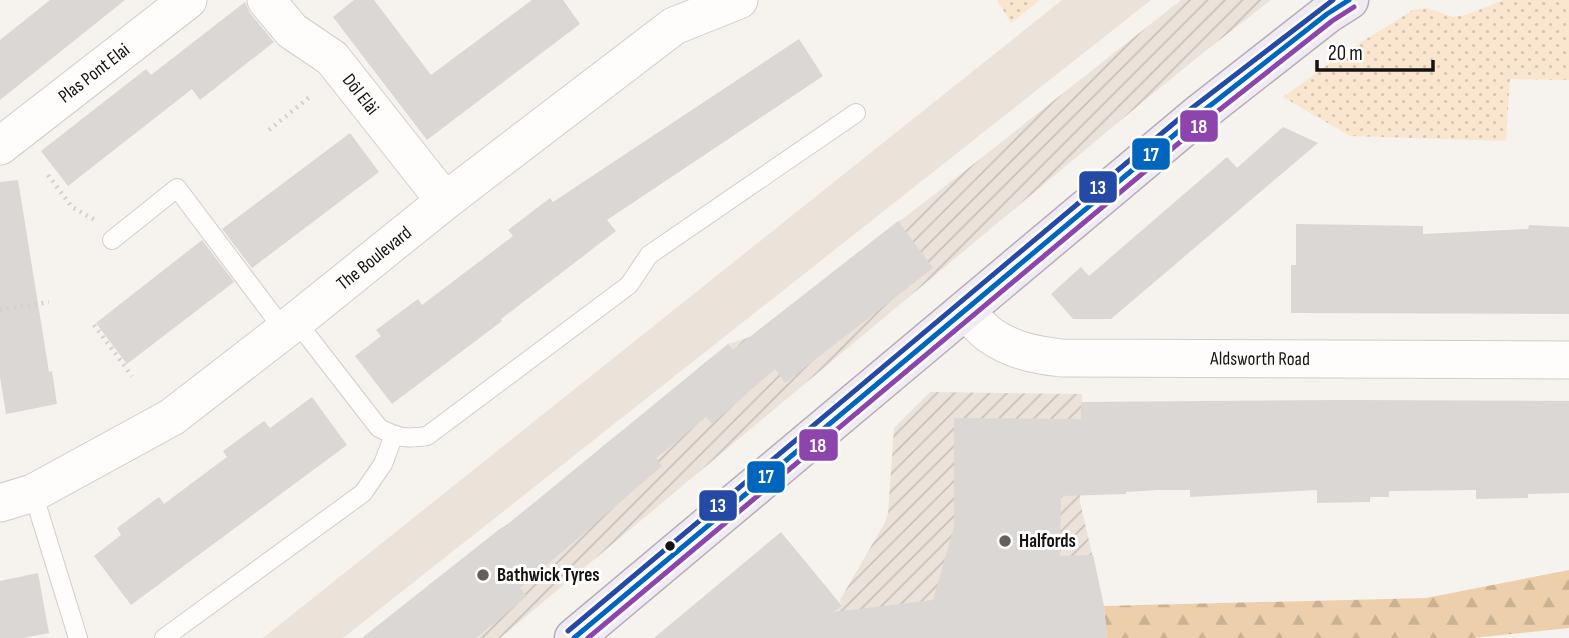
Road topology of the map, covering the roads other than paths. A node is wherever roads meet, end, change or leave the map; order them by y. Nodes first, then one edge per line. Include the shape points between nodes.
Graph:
1 (188, 0) edge
2 (266, 0) edge
3 (739, 0) edge
4 (1349, 0) edge
5 (856, 113) dead end
6 (0, 146) edge
7 (445, 201) junction
8 (111, 240) road end
9 (965, 310) junction
10 (290, 325) junction
11 (1569, 360) edge
12 (394, 435) junction
13 (17, 498) edge
14 (78, 638) edge
15 (164, 638) edge
16 (574, 638) edge

1 - 6 street, Plas Pont Elai
2 - 7 street, Dôl Elài via 292,31 332,58
3 - 7 street, The Boulevard via 674,26
4 - 9 main road via 1208,107
5 - 12 lane via 649,254 629,285 427,436
7 - 10 street, The Boulevard
8 - 10 lane via 177,188
9 - 11 street, Aldsworth Road via 988,334 1013,348 1060,358
9 - 16 main road
10 - 12 lane via 379,428
10 - 13 street, The Boulevard via 172,417
12 - 15 lane via 383,464 363,493
13 - 14 lane

